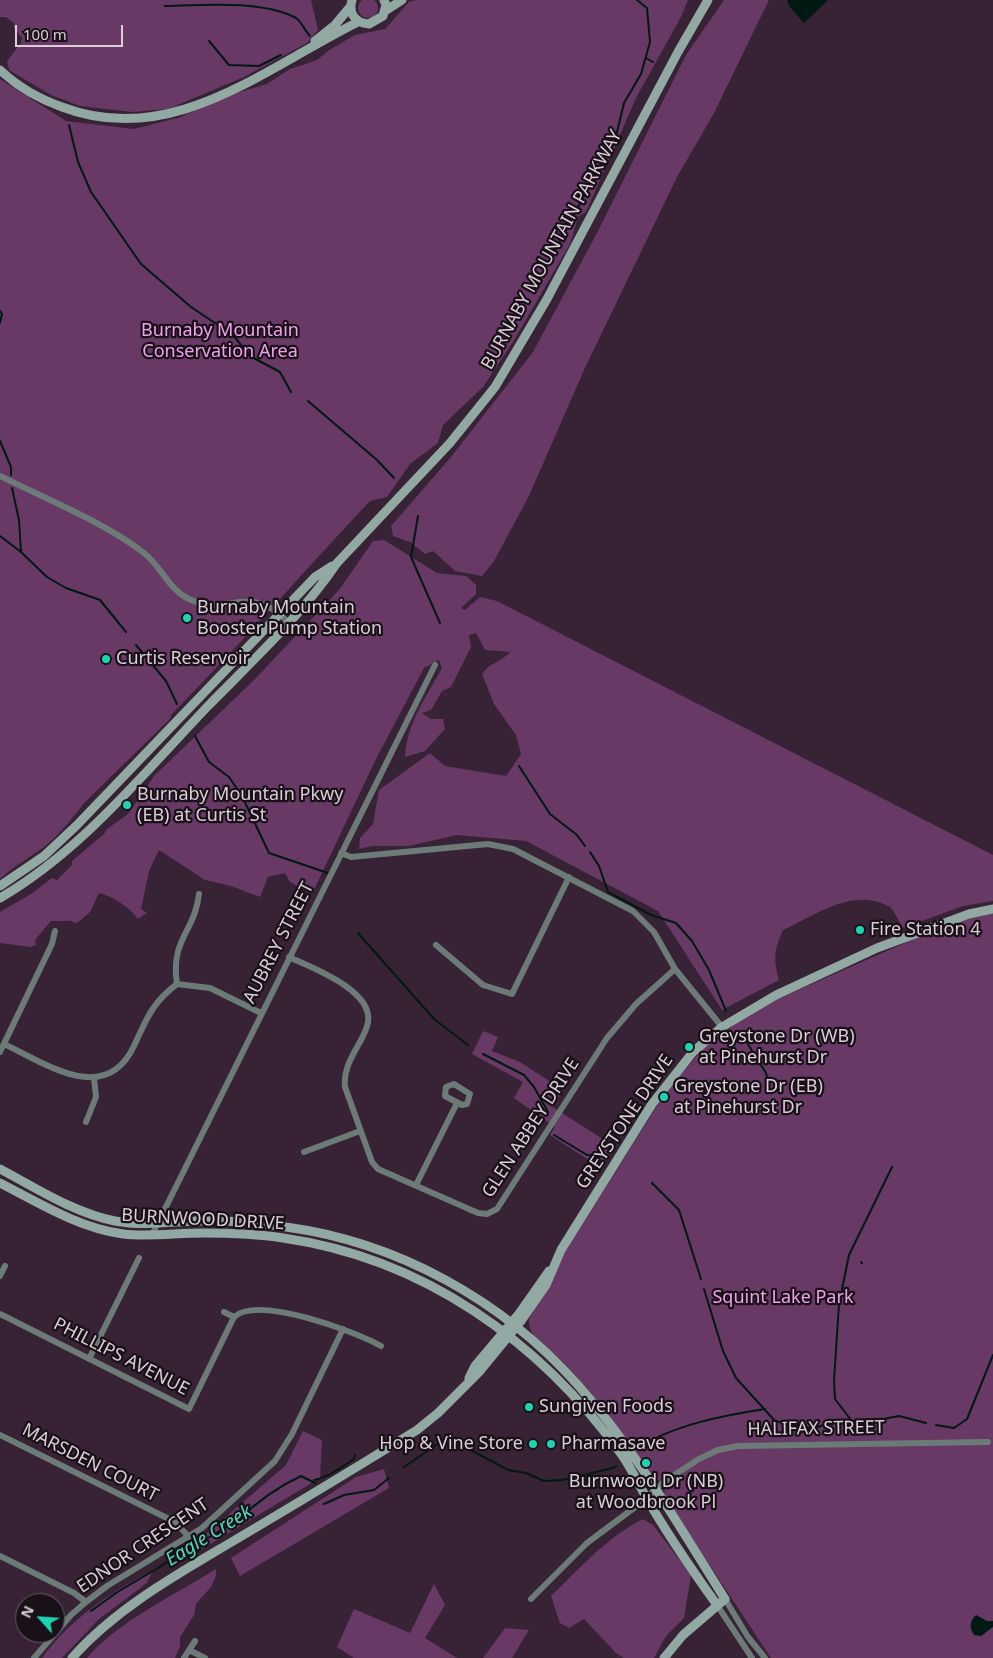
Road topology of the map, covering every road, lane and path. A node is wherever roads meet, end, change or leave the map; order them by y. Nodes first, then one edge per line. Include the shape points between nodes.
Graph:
1 (384, 0) edge
2 (402, 0) edge
3 (704, 0) edge
4 (708, 0) edge
5 (351, 3) edge
6 (701, 10) junction
7 (385, 11) junction
8 (358, 22) junction
9 (309, 48) junction
10 (0, 70) edge
11 (0, 476) edge
12 (337, 563) junction
13 (280, 615) junction
14 (288, 622) junction
15 (435, 665) dead end
16 (341, 852) junction
17 (569, 877) junction
18 (0, 886) edge
19 (199, 894) dead end
20 (0, 898) edge
21 (993, 909) edge
22 (55, 931) dead end
23 (436, 945) dead end
24 (289, 957) junction
25 (675, 968) junction
26 (178, 984) junction
27 (261, 1014) junction
28 (722, 1027) junction
29 (4, 1044) junction
30 (0, 1052) edge
31 (94, 1078) junction
32 (456, 1103) dead end
33 (86, 1122) dead end
34 (360, 1131) junction
35 (304, 1152) dead end
36 (0, 1169) edge
37 (0, 1183) edge
38 (416, 1185) junction
39 (158, 1223) junction
40 (152, 1235) junction
41 (139, 1258) dead end
42 (5, 1266) dead end
43 (0, 1276) edge
44 (224, 1312) dead end
45 (0, 1314) edge
46 (234, 1317) junction
47 (514, 1324) junction
48 (343, 1329) junction
49 (507, 1333) junction
50 (381, 1346) dead end
51 (89, 1359) junction
52 (0, 1435) edge
53 (988, 1442) dead end
54 (655, 1490) junction
55 (646, 1497) junction
56 (189, 1537) junction
57 (0, 1556) edge
58 (531, 1599) dead end
59 (725, 1599) junction
60 (86, 1602) junction
61 (717, 1605) junction
62 (195, 1641) dead end
63 (189, 1650) junction
64 (34, 1658) edge
65 (72, 1658) edge
66 (184, 1658) edge
67 (205, 1658) edge
68 (664, 1658) edge
69 (752, 1658) edge
70 (765, 1658) edge

1 - 7 street
2 - 7 street
3 - 6 street
4 - 6 street, BURNABY MOUNTAIN PARKWAY
5 - 8 street via 352,15
5 - 9 street
6 - 12 street, BURNABY MOUNTAIN PARKWAY via 548,299 495,387 450,443
7 - 8 street via 374,23
8 - 9 street
9 - 10 street via 198,106 160,117 120,120 77,113 53,104 28,92
11 - 13 street via 147,554 175,588 191,600 214,605 255,601
12 - 13 street, BURNABY MOUNTAIN PARKWAY via 316,577
12 - 14 street, BURNABY MOUNTAIN PARKWAY via 323,584
13 - 14 street
13 - 18 street, BURNABY MOUNTAIN PARKWAY via 76,826 36,862
14 - 20 street, BURNABY MOUNTAIN PARKWAY via 68,849 42,871
15 - 16 street, AUBREY STREET
16 - 17 street via 351,857 496,845 513,849
16 - 24 street, AUBREY STREET
17 - 23 street via 512,994 483,985
17 - 25 street via 633,911 654,932
19 - 26 street via 198,907 178,946 175,961
21 - 28 street, GREYSTONE DRIVE via 969,914 877,948 760,1003
22 - 29 street via 52,944
24 - 27 street, AUBREY STREET
24 - 34 street, GLEN ABBEY DRIVE via 348,987 366,1007 369,1020 344,1076
25 - 28 street
25 - 38 street, GLEN ABBEY DRIVE via 636,1004 607,1038 497,1209 487,1214 478,1213
26 - 27 street via 210,988
26 - 31 street via 156,1002 132,1051 123,1062 111,1072
27 - 39 street, AUBREY STREET
28 - 47 street, GREYSTONE DRIVE via 693,1052 647,1112
29 - 30 street
29 - 31 street via 68,1075
31 - 33 street via 96,1097
32 - 38 street
34 - 35 street
34 - 38 street, GLEN ABBEY DRIVE via 378,1169
36 - 39 street, BURNWOOD DRIVE via 70,1205 99,1216 129,1223
37 - 40 street, BURNWOOD DRIVE via 81,1223 121,1234
39 - 40 street, AUBREY STREET
39 - 47 street, BURNWOOD DRIVE via 253,1223 349,1241 434,1274
40 - 49 street, BURNWOOD DRIVE via 252,1235 336,1250 421,1281 472,1308
41 - 51 street
42 - 43 street
44 - 46 street
45 - 51 street, PHILLIPS AVENUE
46 - 48 street via 240,1311 250,1309 306,1317
46 - 51 street, PHILLIPS AVENUE via 189,1409
47 - 49 street, GREYSTONE DRIVE
47 - 54 street, BURNWOOD DRIVE via 578,1384
48 - 50 street
48 - 56 street, EDNOR CRESCENT via 280,1454 213,1520
49 - 55 street, BURNWOOD DRIVE via 587,1411 624,1457
49 - 65 street, GREYSTONE DRIVE via 480,1371 438,1414 417,1430 149,1594 114,1618
52 - 56 street, MARSDEN COURT via 175,1522
53 - 54 street, HALIFAX STREET via 738,1446 718,1450 699,1459
54 - 55 street, HALIFAX STREET
54 - 59 street
55 - 58 street, HALIFAX STREET via 587,1543
55 - 61 street
56 - 60 street, EDNOR CRESCENT
57 - 60 street
59 - 61 street
59 - 70 street
60 - 64 street, EDNOR CRESCENT via 70,1615
61 - 68 street via 683,1635
61 - 69 street
62 - 63 street
63 - 66 street
63 - 67 street

